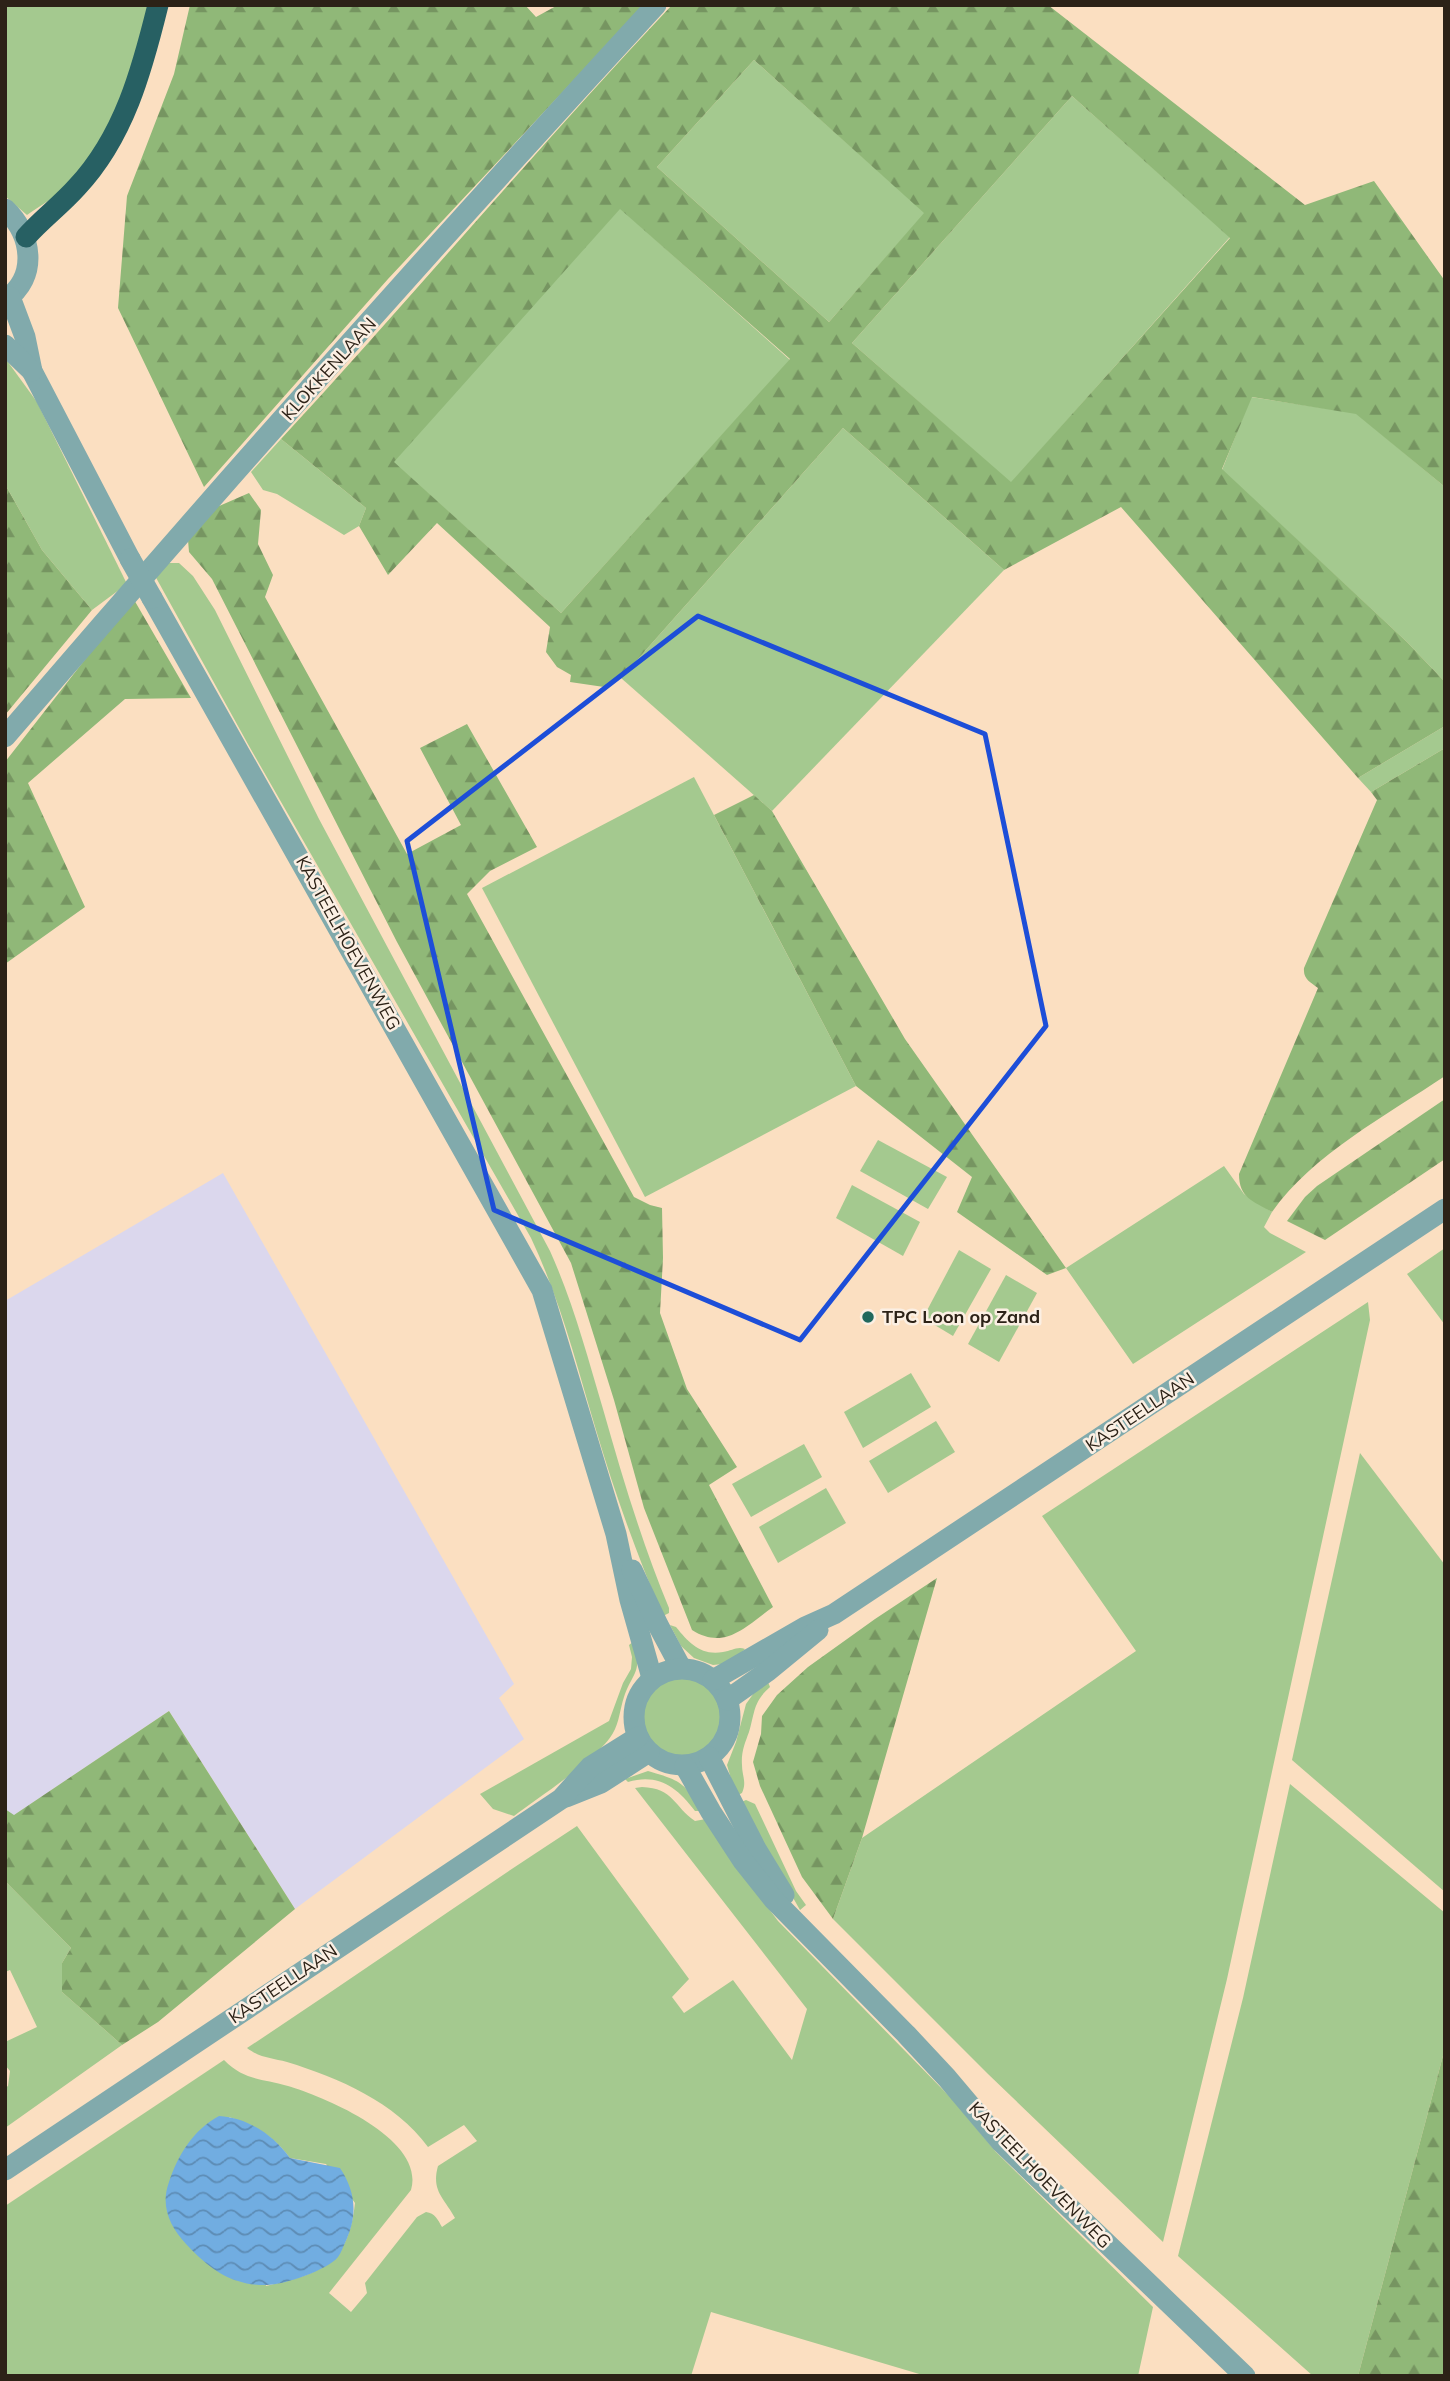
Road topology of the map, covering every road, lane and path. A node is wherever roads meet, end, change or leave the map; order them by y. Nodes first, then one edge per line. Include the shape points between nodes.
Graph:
1 (158, 5) edge
2 (656, 5) edge
3 (5, 209) edge
4 (26, 237) junction
5 (8, 299) edge
6 (5, 345) edge
7 (32, 371) junction
8 (5, 737) edge
9 (1445, 1209) edge
10 (616, 1534) junction
11 (834, 1614) junction
12 (681, 1668) junction
13 (652, 1678) junction
14 (713, 1680) junction
15 (727, 1700) junction
16 (643, 1744) junction
17 (709, 1757) junction
18 (685, 1766) junction
19 (811, 1939) junction
20 (5, 2170) edge
21 (1245, 2376) edge

1 - 4 highway via 137,86 111,139 77,188
2 - 8 street, KLOKKENLAAN via 511,162
3 - 4 street
4 - 5 street via 26,269
5 - 7 street, KASTEELHOEVENWEG via 25,337
6 - 7 street, KASTEELHOEVENWEG
7 - 10 street, KASTEELHOEVENWEG, bridge via 130,559 542,1290
9 - 11 street, KASTEELLAAN
10 - 12 street, KASTEELHOEVENWEG
10 - 13 street, KASTEELHOEVENWEG
11 - 14 street, KASTEELLAAN
11 - 15 street, KASTEELLAAN via 779,1663
12 - 13 street
12 - 14 street
13 - 16 street via 635,1705 634,1726
14 - 15 street
15 - 17 street via 729,1727 722,1744
16 - 18 street via 665,1763
16 - 20 street, KASTEELLAAN via 601,1783 561,1799
17 - 18 street
17 - 19 street, KASTEELHOEVENWEG via 756,1849
18 - 19 street, KASTEELHOEVENWEG via 743,1861
19 - 21 street, KASTEELHOEVENWEG via 947,2077 1001,2142

